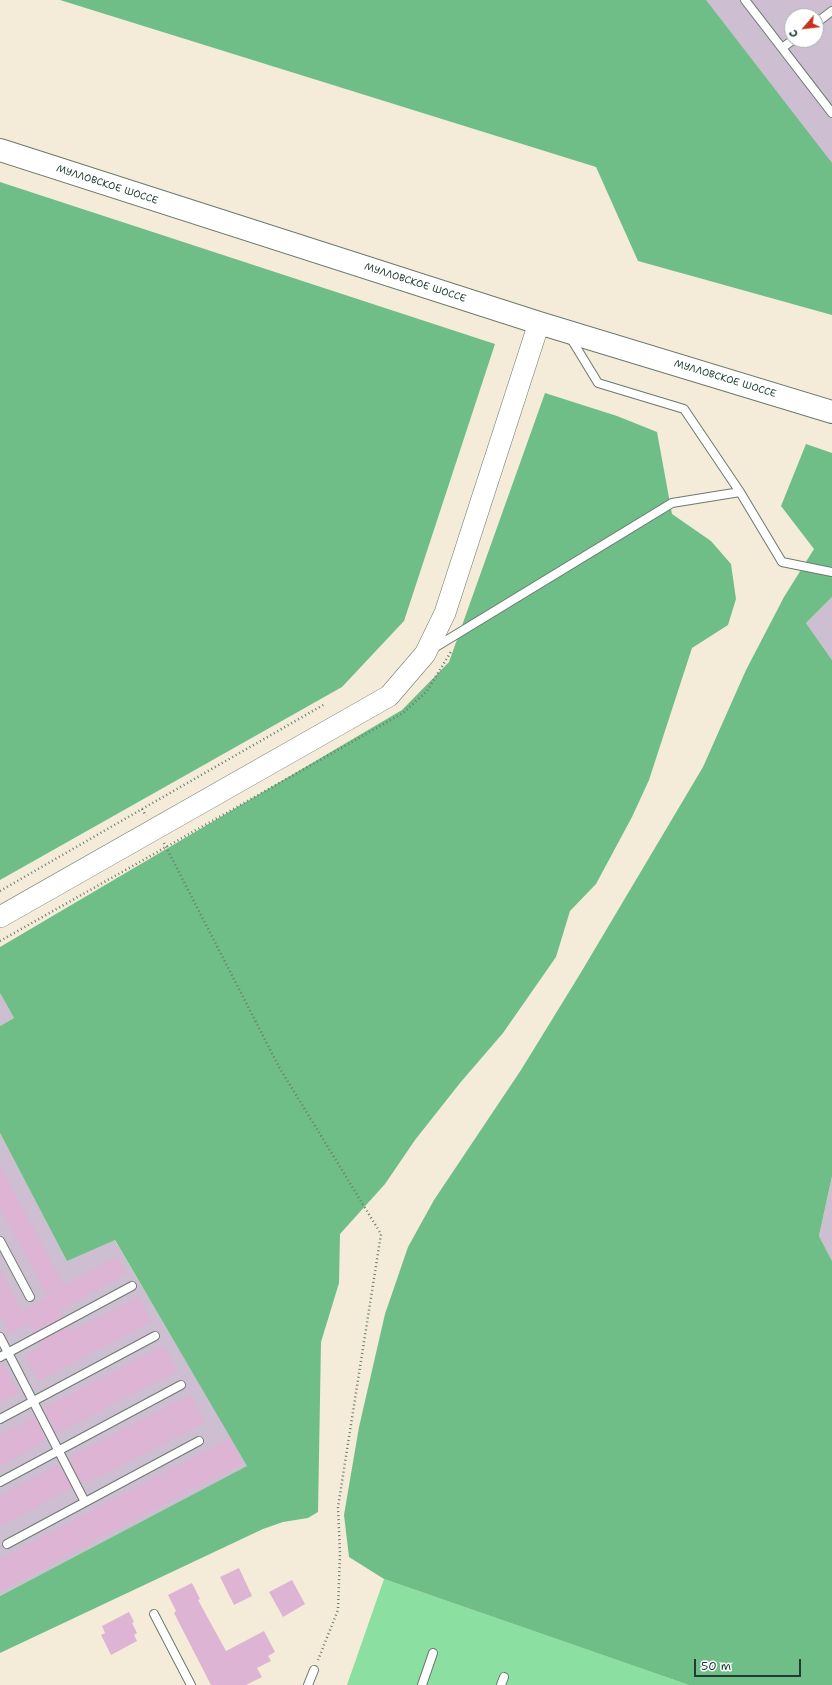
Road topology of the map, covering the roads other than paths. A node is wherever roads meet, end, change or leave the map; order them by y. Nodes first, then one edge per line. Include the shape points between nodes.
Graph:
1 (745, 0) edge
2 (782, 48) joint
3 (832, 113) edge
4 (0, 150) edge
5 (539, 323) junction
6 (566, 331) junction
7 (832, 412) edge
8 (740, 492) junction
9 (832, 572) edge
10 (425, 654) junction
11 (0, 917) edge
12 (0, 1241) edge
13 (132, 1286) dead end
14 (30, 1297) dead end
15 (155, 1336) dead end
16 (0, 1337) edge
17 (8, 1352) junction
18 (0, 1357) edge
19 (181, 1385) dead end
20 (33, 1401) junction
21 (0, 1419) edge
22 (199, 1441) dead end
23 (58, 1450) junction
24 (0, 1482) edge
25 (85, 1502) junction
26 (8, 1544) dead end
27 (154, 1614) dead end
28 (433, 1653) dead end
29 (314, 1670) road end
30 (504, 1677) dead end
31 (191, 1685) edge
32 (308, 1685) edge
33 (422, 1685) edge
34 (501, 1685) edge

1 - 2 lane
2 - 3 lane
4 - 5 highway, МУЛЛОВСКОЕ ШОССЕ
5 - 6 highway, МУЛЛОВСКОЕ ШОССЕ
5 - 10 main road via 445,613
6 - 7 highway, МУЛЛОВСКОЕ ШОССЕ
6 - 8 lane via 598,383 684,409
8 - 9 lane via 782,562
8 - 10 lane via 672,503
10 - 11 main road via 389,696
12 - 14 lane
13 - 17 lane
15 - 20 lane
16 - 17 lane
17 - 18 lane
17 - 20 lane
19 - 23 lane
20 - 21 lane
20 - 23 lane
22 - 25 lane
23 - 24 lane
23 - 25 lane
25 - 26 lane
27 - 31 lane
28 - 33 lane
29 - 32 lane
30 - 34 lane

